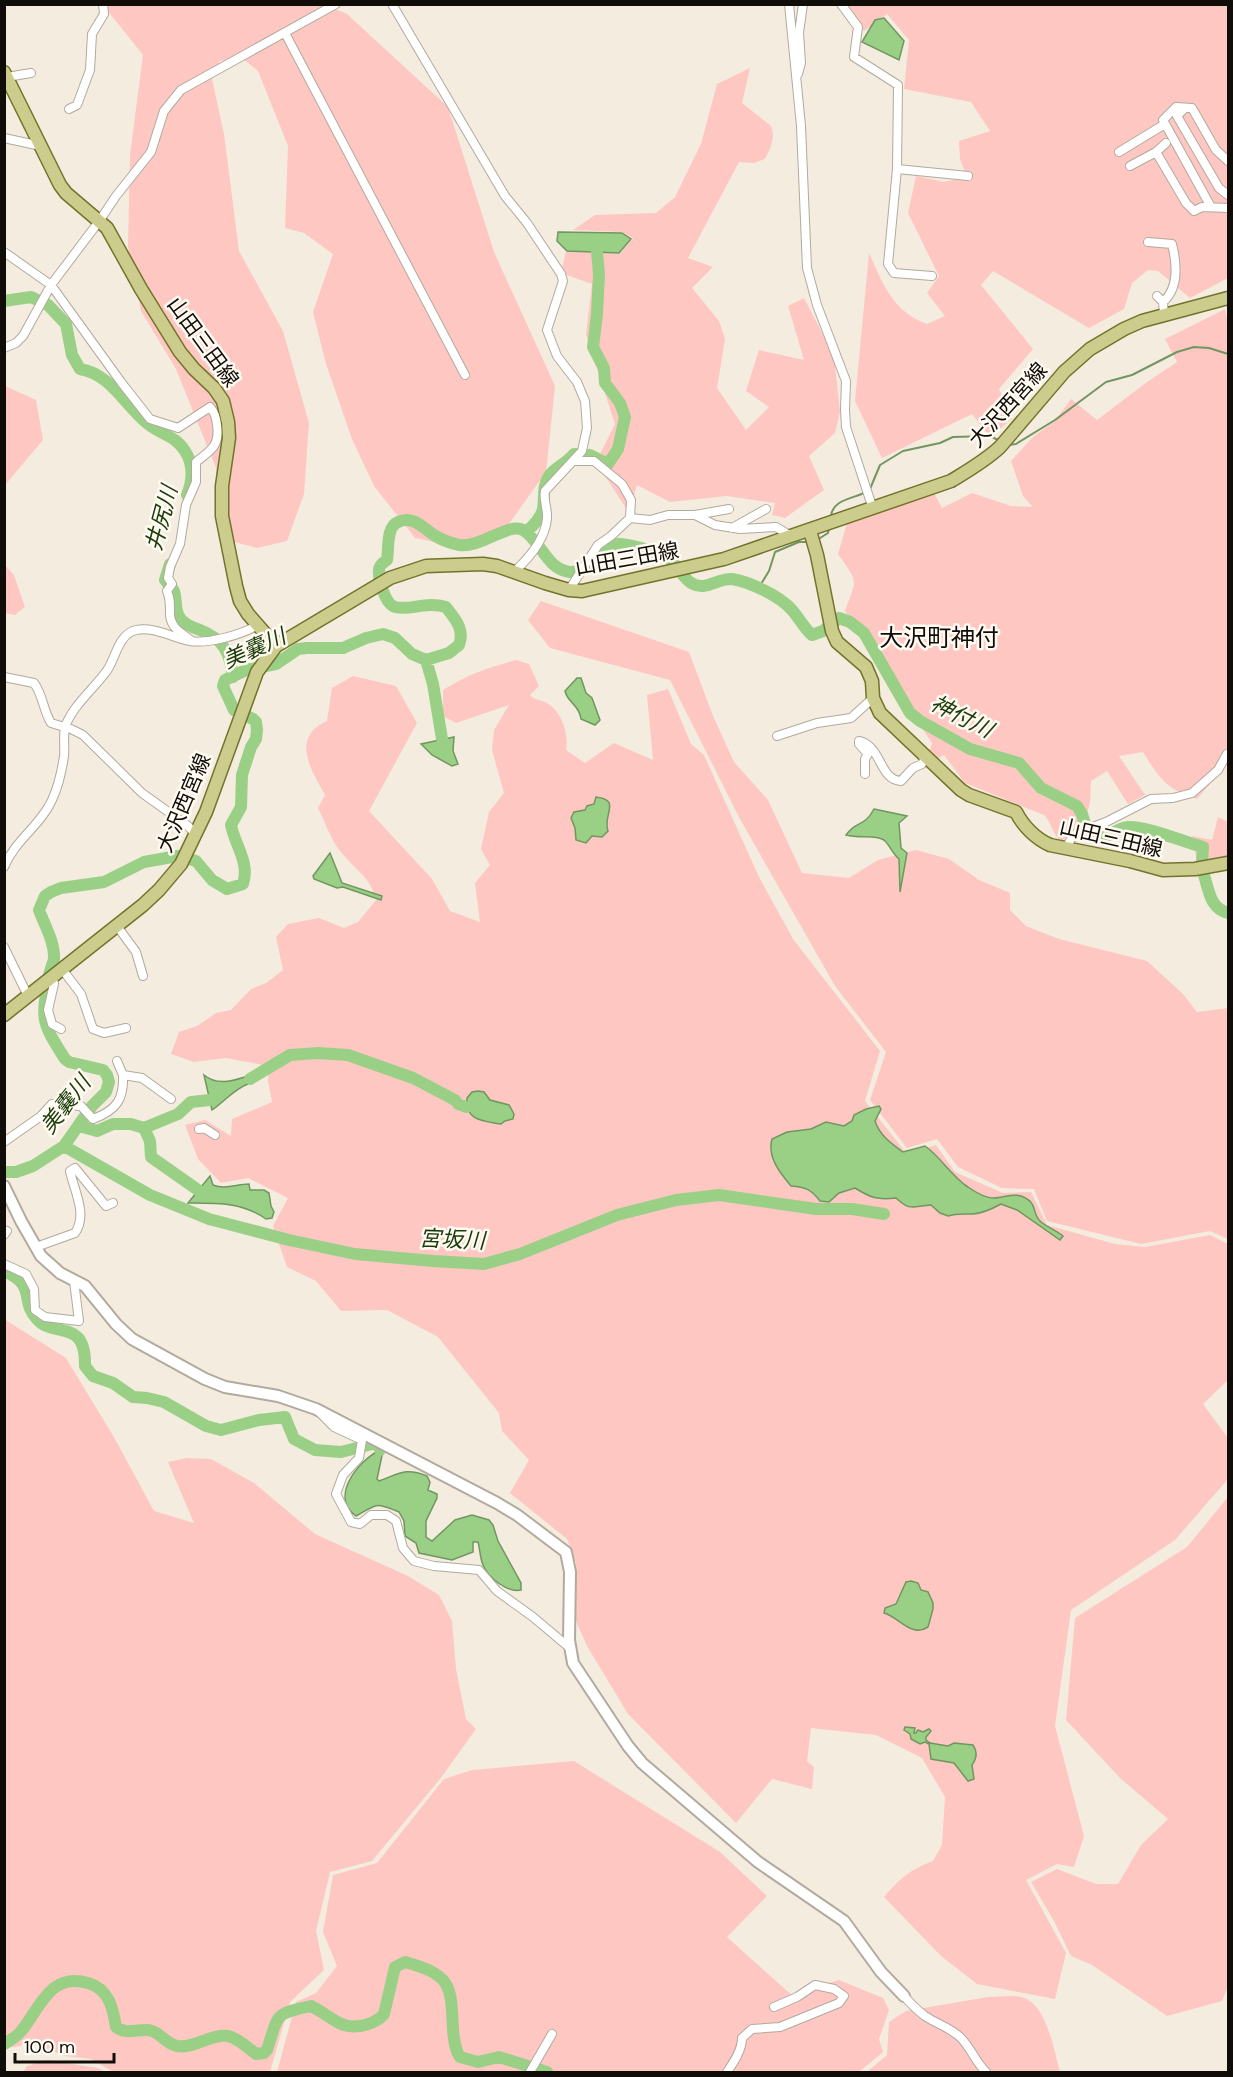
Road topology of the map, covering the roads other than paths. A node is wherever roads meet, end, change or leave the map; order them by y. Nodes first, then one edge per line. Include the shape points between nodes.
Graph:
1 (103, 4) edge
2 (336, 4) edge
3 (392, 4) edge
4 (789, 4) edge
5 (803, 4) edge
6 (841, 4) edge
7 (285, 33) junction
8 (31, 73) dead end
9 (6, 74) edge
10 (796, 81) junction
11 (1185, 108) junction
12 (69, 109) dead end
13 (1165, 124) junction
14 (4, 138) edge
15 (1166, 143) dead end
16 (40, 146) junction
17 (1119, 152) dead end
18 (1156, 152) junction
19 (1228, 161) edge
20 (1130, 166) dead end
21 (897, 169) junction
22 (968, 176) dead end
23 (1228, 195) edge
24 (1211, 207) junction
25 (1228, 208) edge
26 (100, 220) junction
27 (1148, 242) dead end
28 (4, 252) edge
29 (932, 276) dead end
30 (51, 285) junction
31 (1228, 298) edge
32 (1161, 304) junction
33 (4, 348) edge
34 (465, 375) dead end
35 (573, 460) junction
36 (729, 509) dead end
37 (766, 509) dead end
38 (873, 509) junction
39 (695, 515) junction
40 (630, 518) junction
41 (732, 528) junction
42 (793, 536) junction
43 (812, 538) junction
44 (515, 571) junction
45 (568, 590) junction
46 (256, 626) junction
47 (192, 641) junction
48 (276, 646) junction
49 (4, 677) edge
50 (873, 698) junction
51 (66, 727) junction
52 (777, 736) dead end
53 (1227, 754) edge
54 (925, 757) junction
55 (865, 774) dead end
56 (196, 836) junction
57 (1066, 848) junction
58 (1228, 863) edge
59 (4, 867) edge
60 (117, 926) junction
61 (4, 947) edge
62 (58, 973) junction
63 (143, 976) dead end
64 (28, 996) junction
65 (4, 1015) edge
66 (126, 1028) dead end
67 (61, 1029) dead end
68 (117, 1061) dead end
69 (123, 1075) junction
70 (171, 1098) dead end
71 (199, 1129) dead end
72 (215, 1135) dead end
73 (4, 1142) edge
74 (4, 1186) edge
75 (113, 1203) dead end
76 (4, 1230) edge
77 (4, 1235) edge
78 (36, 1247) junction
79 (4, 1264) edge
80 (74, 1281) junction
81 (316, 1409) junction
82 (571, 1648) junction
83 (904, 1996) joint
84 (774, 2007) dead end
85 (552, 2034) dead end
86 (530, 2073) edge
87 (727, 2073) edge
88 (986, 2073) edge

1 - 12 street via 104,14 92,34 90,70 77,105
2 - 7 street
3 - 35 street via 505,196 561,274 561,292 547,330 557,356 585,400 582,451
4 - 10 street
5 - 10 street via 799,33 801,63
6 - 21 street via 858,27 854,57 898,85
7 - 26 street via 181,90 164,111 151,152
7 - 34 street
8 - 9 street
9 - 16 main road, 山田三田線
10 - 38 street via 807,268 846,381 846,427
11 - 13 street via 1176,107 1163,120
11 - 19 street via 1192,108 1216,150
11 - 23 street via 1177,116 1219,188
13 - 17 street
13 - 24 street
14 - 16 street
15 - 18 street
16 - 26 main road, 山田三田線 via 66,193
18 - 20 street
18 - 24 street via 1194,211
21 - 22 street
21 - 29 street via 888,264 894,273
24 - 25 street
26 - 30 street
26 - 46 main road, 山田三田線 via 180,352 223,401 229,438 222,516 240,601
27 - 32 street via 1172,244 1175,255 1175,283 1170,296
28 - 30 street
30 - 33 street via 23,336
30 - 47 street via 150,419 178,428 210,407 215,413 219,437 213,448 196,462 196,482 168,578 172,584 167,591 173,627
31 - 32 main road, 大沢西宮線
32 - 38 main road, 大沢西宮線 via 1080,357 1004,443 979,465 951,481
35 - 40 street via 594,461 622,484 631,500
35 - 44 street via 545,490 547,518 543,531 528,559
36 - 39 street
37 - 41 street
38 - 43 main road, 大沢西宮線 via 830,524
39 - 40 street
39 - 41 street
40 - 45 street via 598,545
41 - 42 street via 776,527
42 - 43 main road, 山田三田線
42 - 45 main road, 山田三田線 via 689,568 582,591
43 - 50 main road, 山田三田線 via 830,625 837,642 866,667
44 - 45 main road, 山田三田線
44 - 48 main road, 山田三田線 via 483,564 426,566 373,587
46 - 47 street via 224,638
46 - 48 main road, 山田三田線
47 - 51 street via 149,630 128,633 99,684
48 - 56 main road, 大沢西宮線 via 260,666 245,701
49 - 51 street via 34,683 51,723
50 - 52 street via 851,718 817,723
50 - 54 main road, 山田三田線 via 880,713
51 - 56 street via 82,735 142,793 188,825
51 - 59 street via 64,756 52,801 19,841
53 - 57 street via 1218,770 1192,793 1151,799 1077,833
54 - 55 street via 901,781 894,781 871,748 859,741 868,753
54 - 57 main road, 山田三田線 via 969,795 1016,812 1042,841
56 - 60 main road, 大沢西宮線 via 181,864 159,890
57 - 58 main road, 山田三田線 via 1163,870
60 - 62 main road, 大沢西宮線
60 - 63 street via 136,952
61 - 64 street
62 - 64 main road, 大沢西宮線
62 - 66 street via 81,994 93,1029 104,1033
62 - 67 street via 48,1010 52,1024
64 - 65 main road, 大沢西宮線
68 - 69 street
69 - 70 street via 142,1078
69 - 73 street via 124,1092 117,1104 101,1116 93,1119 81,1106 52,1104
71 - 72 street
74 - 78 street
75 - 78 street via 106,1206 75,1168 70,1171 82,1217 79,1228
76 - 77 street
78 - 80 street via 41,1256
79 - 80 street via 26,1274 34,1289 36,1310 45,1317 79,1321
80 - 81 street via 93,1295 126,1336 206,1379
81 - 82 street via 497,1503 566,1552
81 - 82 street via 334,1427 362,1440 359,1458 344,1475 336,1494 351,1522 360,1524 371,1515 387,1515 396,1521 403,1548 414,1561 479,1570 497,1591
82 - 83 street via 573,1663 642,1763 758,1862 844,1921
83 - 88 street via 927,2017 962,2038
84 - 87 street via 815,1984 844,1997 839,2003 780,2027 752,2029 742,2038
85 - 86 street

